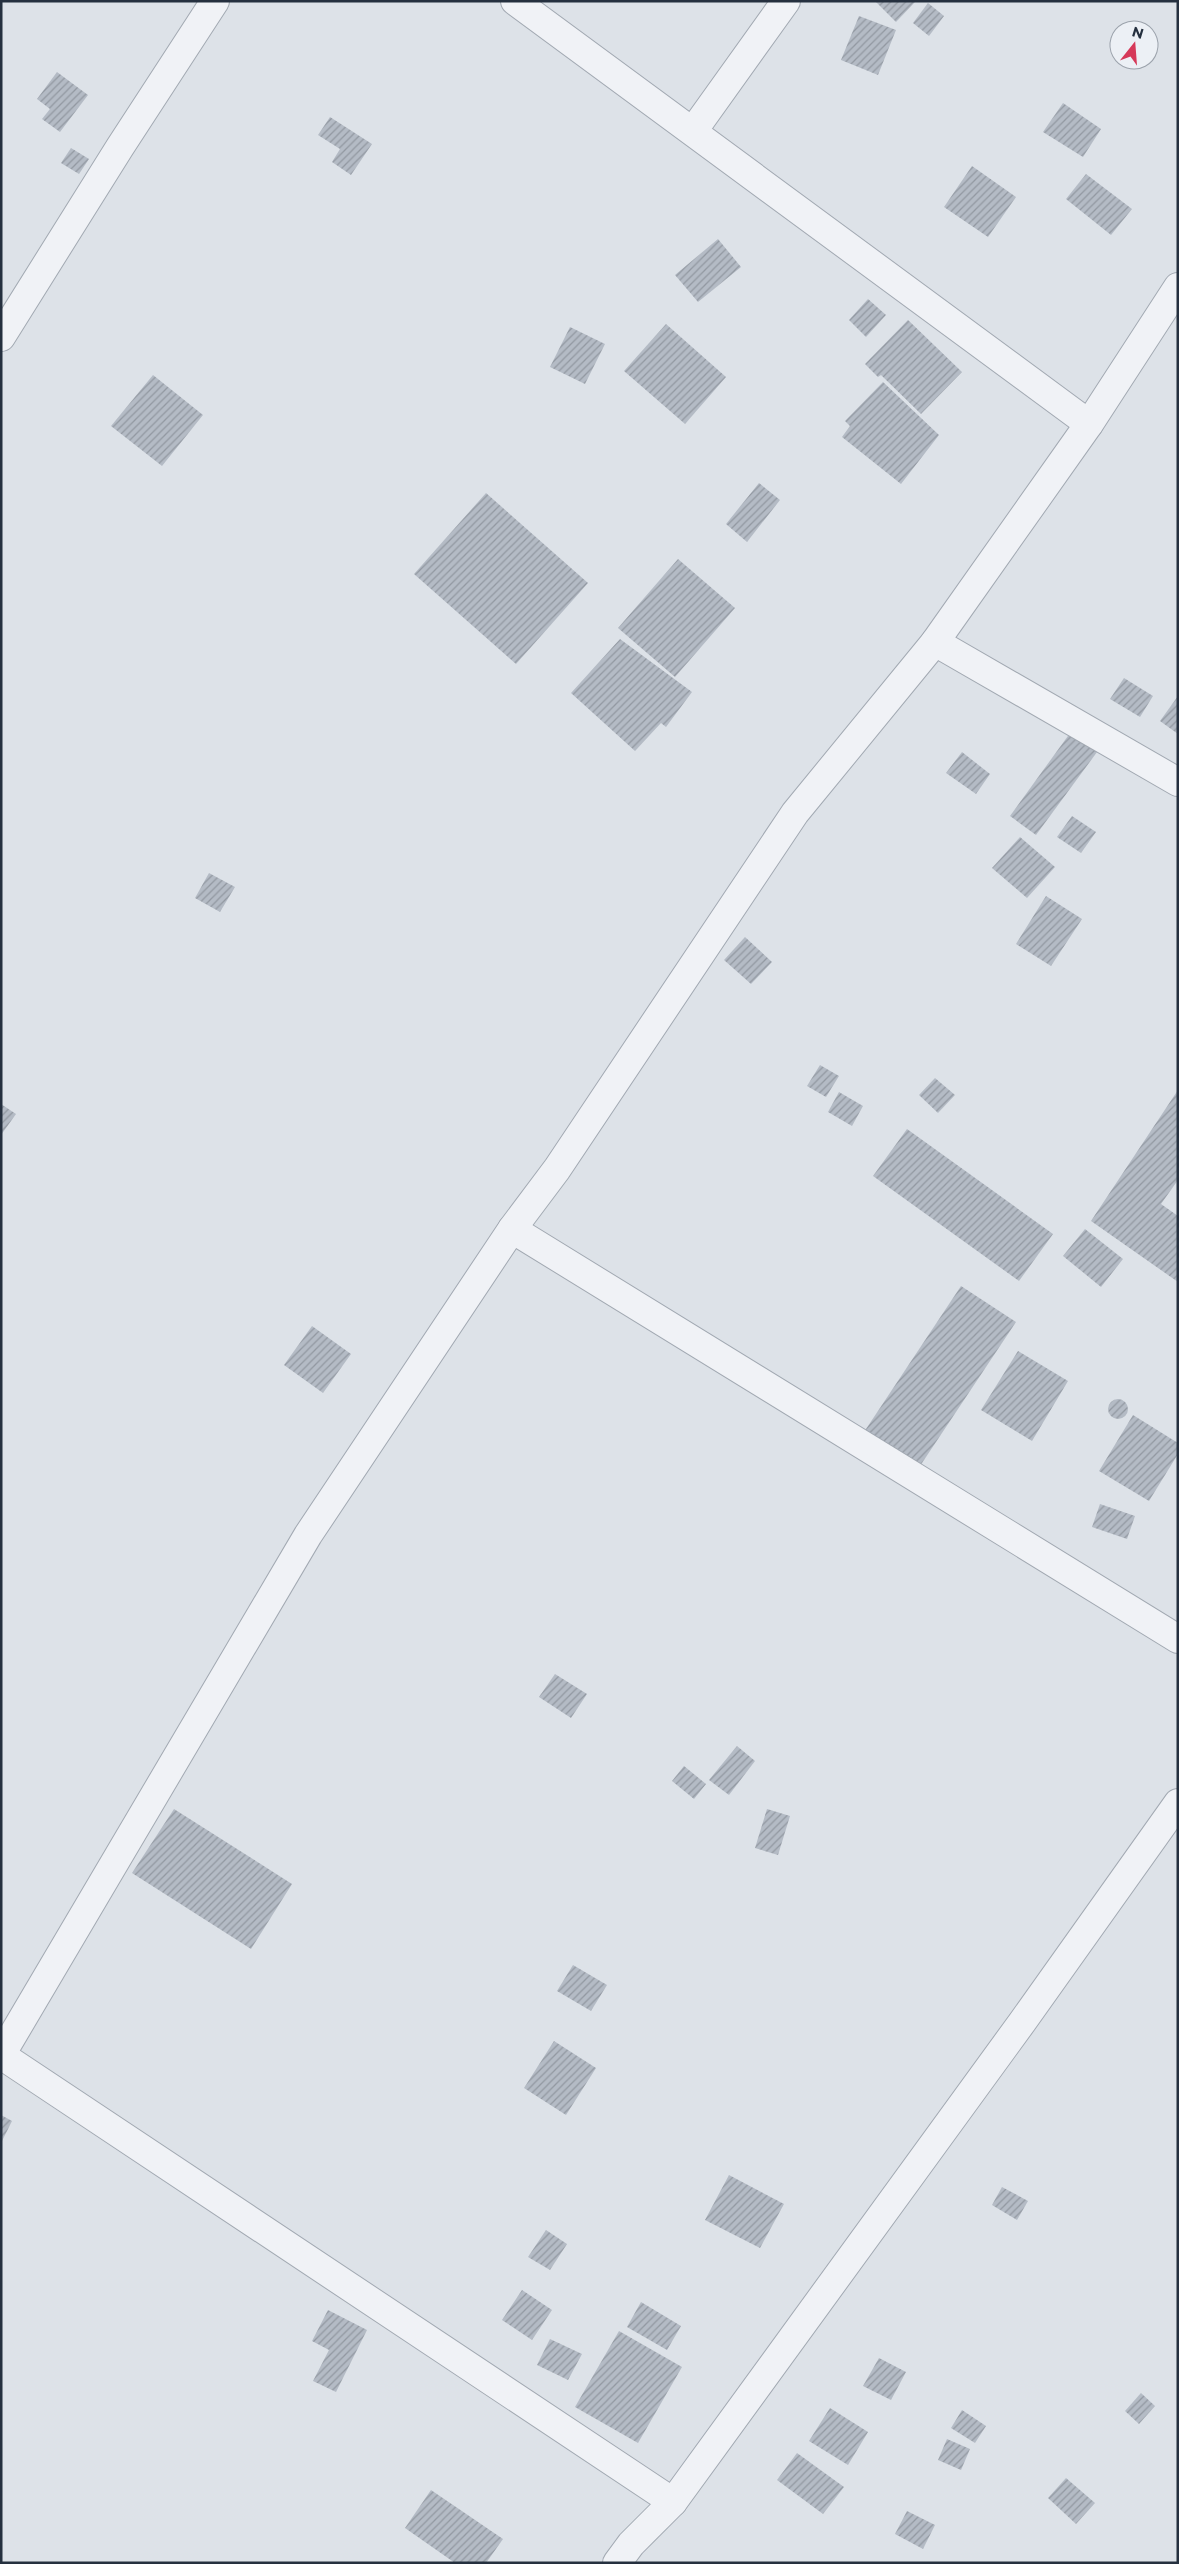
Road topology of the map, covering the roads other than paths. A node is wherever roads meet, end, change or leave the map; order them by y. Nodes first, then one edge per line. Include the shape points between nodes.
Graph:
1 (215, 1) edge
2 (515, 1) edge
3 (786, 1) edge
4 (693, 131) junction
5 (1178, 287) edge
6 (1, 337) edge
7 (1089, 424) junction
8 (935, 642) junction
9 (1178, 782) edge
10 (512, 1229) junction
11 (1178, 1639) edge
12 (1178, 1803) edge
13 (1, 2055) edge
14 (673, 2502) junction
15 (616, 2563) edge

1 - 6 street
2 - 4 street
3 - 4 street
4 - 7 street
5 - 7 street
7 - 8 street
8 - 9 street
8 - 10 street via 795,813 557,1169
10 - 11 street
10 - 13 street via 308,1535
12 - 14 street
13 - 14 street
14 - 15 street

